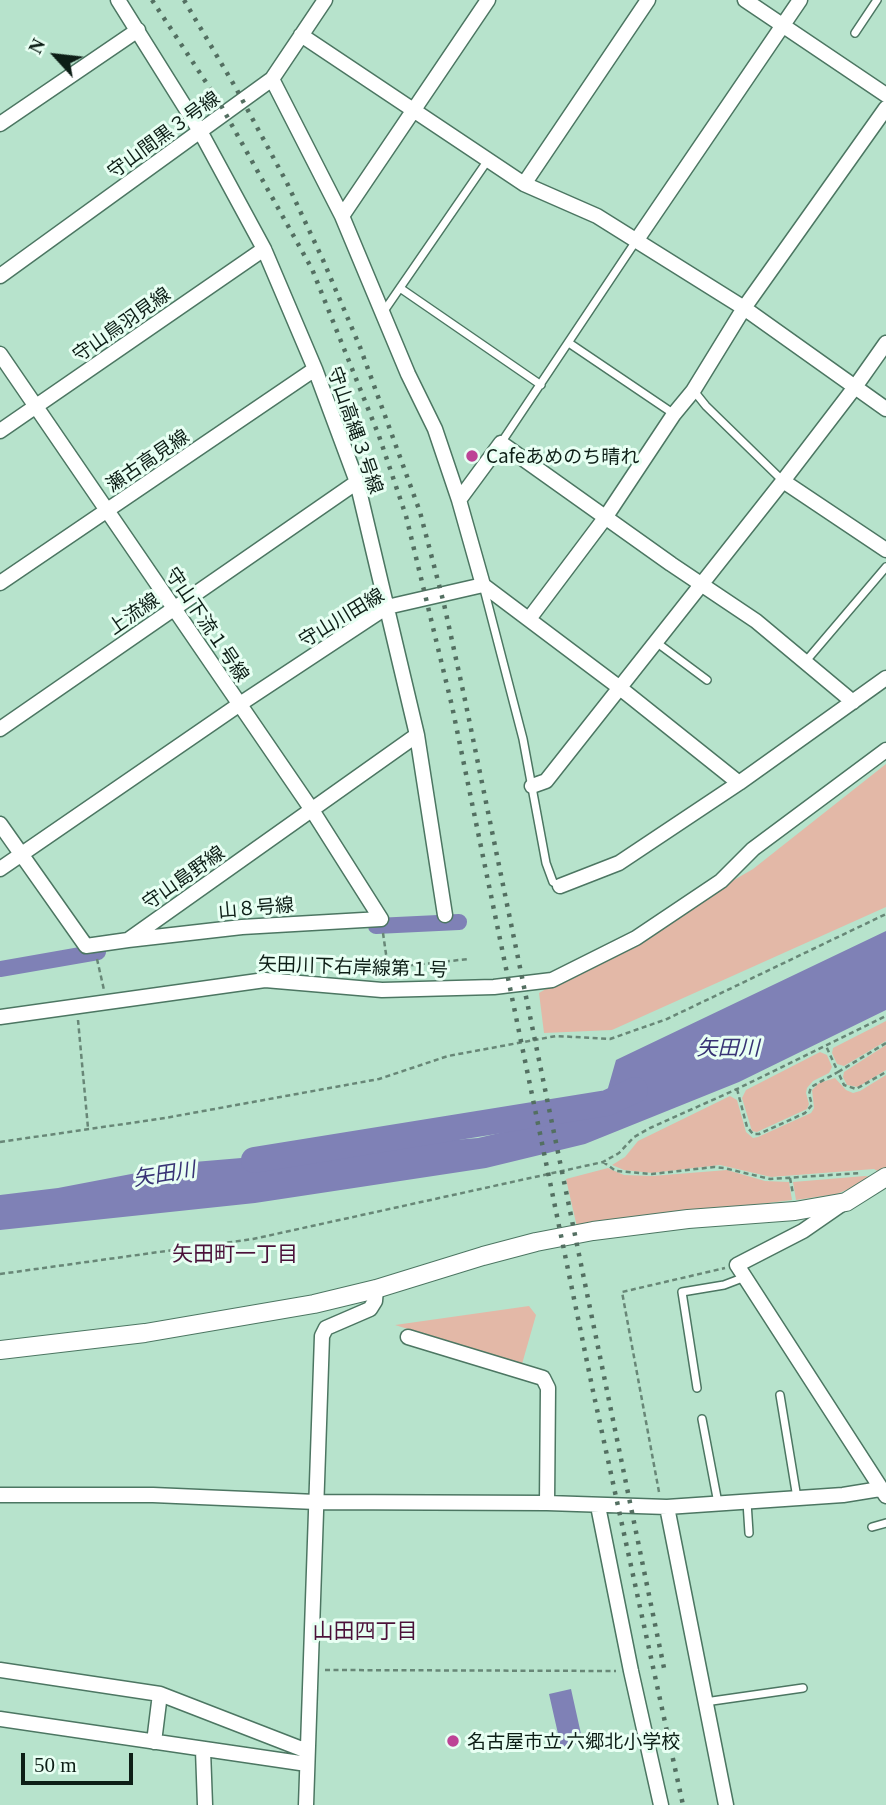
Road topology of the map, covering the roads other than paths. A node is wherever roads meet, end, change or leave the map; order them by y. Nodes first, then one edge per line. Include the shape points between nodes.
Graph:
1 (118, 0) edge
2 (325, 0) edge
3 (488, 0) edge
4 (648, 0) edge
5 (745, 0) edge
6 (800, 0) edge
7 (877, 0) edge
8 (782, 26) junction
9 (138, 30) junction
10 (855, 33) dead end
11 (301, 35) junction
12 (272, 79) junction
13 (886, 94) edge
14 (886, 108) edge
15 (414, 110) junction
16 (0, 124) edge
17 (201, 131) junction
18 (488, 160) junction
19 (524, 184) junction
20 (342, 216) junction
21 (636, 242) junction
22 (264, 248) junction
23 (0, 276) edge
24 (400, 288) junction
25 (744, 308) junction
26 (384, 311) junction
27 (569, 343) junction
28 (886, 343) edge
29 (0, 354) edge
30 (315, 369) junction
31 (541, 385) junction
32 (855, 387) junction
33 (693, 391) junction
34 (36, 407) junction
35 (886, 409) edge
36 (674, 414) junction
37 (0, 431) edge
38 (500, 443) junction
39 (783, 481) junction
40 (357, 482) junction
41 (459, 500) junction
42 (107, 510) junction
43 (605, 519) junction
44 (886, 550) edge
45 (886, 567) edge
46 (0, 583) edge
47 (702, 584) junction
48 (483, 585) junction
49 (387, 607) junction
50 (174, 608) junction
51 (529, 619) junction
52 (656, 642) junction
53 (806, 662) junction
54 (886, 678) edge
55 (707, 680) dead end
56 (620, 688) junction
57 (853, 702) junction
58 (240, 704) junction
59 (0, 729) edge
60 (417, 735) junction
61 (886, 750) edge
62 (739, 783) junction
63 (532, 786) junction
64 (312, 810) junction
65 (0, 824) edge
66 (20, 855) junction
67 (0, 869) edge
68 (560, 886) joint
69 (445, 915) dead end
70 (383, 922) joint
71 (128, 940) junction
72 (0, 1017) edge
73 (885, 1178) edge
74 (846, 1202) junction
75 (741, 1271) junction
76 (376, 1289) junction
77 (408, 1337) dead end
78 (0, 1350) edge
79 (697, 1388) dead end
80 (780, 1395) dead end
81 (702, 1419) dead end
82 (883, 1493) edge
83 (0, 1496) edge
84 (797, 1498) junction
85 (747, 1501) junction
86 (316, 1502) junction
87 (547, 1503) junction
88 (718, 1503) junction
89 (598, 1506) junction
90 (667, 1507) junction
91 (886, 1523) edge
92 (873, 1527) dead end
93 (749, 1532) dead end
94 (0, 1670) edge
95 (803, 1688) dead end
96 (160, 1694) junction
97 (705, 1702) junction
98 (0, 1719) edge
99 (153, 1742) junction
100 (204, 1750) junction
101 (307, 1758) junction
102 (205, 1805) edge
103 (306, 1805) edge
104 (661, 1805) edge
105 (726, 1805) edge

1 - 9 street, 守山高縄３号線
2 - 11 street, 守山間黒３号線
3 - 15 street
4 - 19 street
5 - 8 street
6 - 8 street
7 - 10 lane
8 - 13 street
8 - 21 street
9 - 16 street
9 - 17 street, 守山高縄３号線
11 - 12 street, 守山間黒３号線
11 - 15 street
12 - 17 street, 守山間黒３号線
12 - 20 street
14 - 25 street
15 - 18 street
15 - 20 street
17 - 22 street, 守山高縄３号線
17 - 23 street, 守山間黒３号線
18 - 19 street
18 - 24 lane
19 - 21 street via 597,216
20 - 26 street
21 - 25 street
21 - 27 lane
22 - 30 street, 守山高縄３号線
22 - 34 street, 守山鳥羽見線
24 - 26 lane
24 - 31 lane
25 - 32 street
25 - 33 street
26 - 41 street via 435,429
27 - 31 lane
27 - 36 lane
28 - 32 street
29 - 34 street, 守山下流１号線
30 - 40 street, 守山高縄３号線
30 - 42 street, 瀬古高見線
31 - 38 lane
32 - 35 street
32 - 39 street
33 - 36 street
33 - 39 lane
34 - 37 street, 守山鳥羽見線
34 - 42 street, 守山下流１号線
36 - 43 street
38 - 41 street
38 - 43 street
39 - 44 street
39 - 47 street
40 - 49 street, 守山高縄３号線
40 - 50 street, 上流線
41 - 48 street
42 - 46 street, 瀬古高見線
42 - 50 street, 守山下流１号線
43 - 47 street
43 - 51 street
45 - 53 lane
47 - 52 street
47 - 53 street
48 - 49 street, 守山川田線
48 - 51 street
48 - 63 lane
49 - 58 street, 守山川田線
49 - 60 street, 守山高縄３号線
50 - 58 street, 守山下流１号線
50 - 59 street, 上流線
51 - 56 street
52 - 55 lane
52 - 56 street
53 - 57 street
54 - 57 street
56 - 62 street
56 - 63 street via 546,781
57 - 62 street
58 - 64 street, 守山下流１号線
58 - 66 street, 守山川田線
60 - 64 street, 守山島野線
60 - 69 street, 守山高縄３号線
61 - 72 street, 矢田川下右岸線第１号 via 753,849 721,881 636,938 552,980 494,987 382,990 265,980
62 - 68 street via 619,863
63 - 68 lane via 546,863 553,882
64 - 70 street, 守山下流１号線
64 - 71 street, 守山島野線
65 - 66 street, 守山島野線
66 - 67 street, 守山川田線
66 - 71 street, 守山島野線 via 86,946
70 - 71 street, 山８号線 via 242,927
73 - 74 street
74 - 75 street
74 - 76 street via 559,1237
75 - 79 lane via 724,1285 682,1292
75 - 82 street
76 - 78 street via 158,1331
76 - 86 street via 370,1309 323,1332
77 - 87 street via 543,1378 548,1388
80 - 84 lane
81 - 88 lane
82 - 84 street
83 - 86 street via 153,1495
84 - 85 street
85 - 88 street
85 - 93 lane
86 - 87 street
86 - 101 street
87 - 89 street
88 - 90 street
89 - 90 street
89 - 104 street
90 - 97 street
91 - 92 lane
94 - 96 street
95 - 97 lane
96 - 99 street
96 - 101 street
97 - 105 street
98 - 99 street
99 - 100 street
100 - 101 street
100 - 102 street
101 - 103 street

